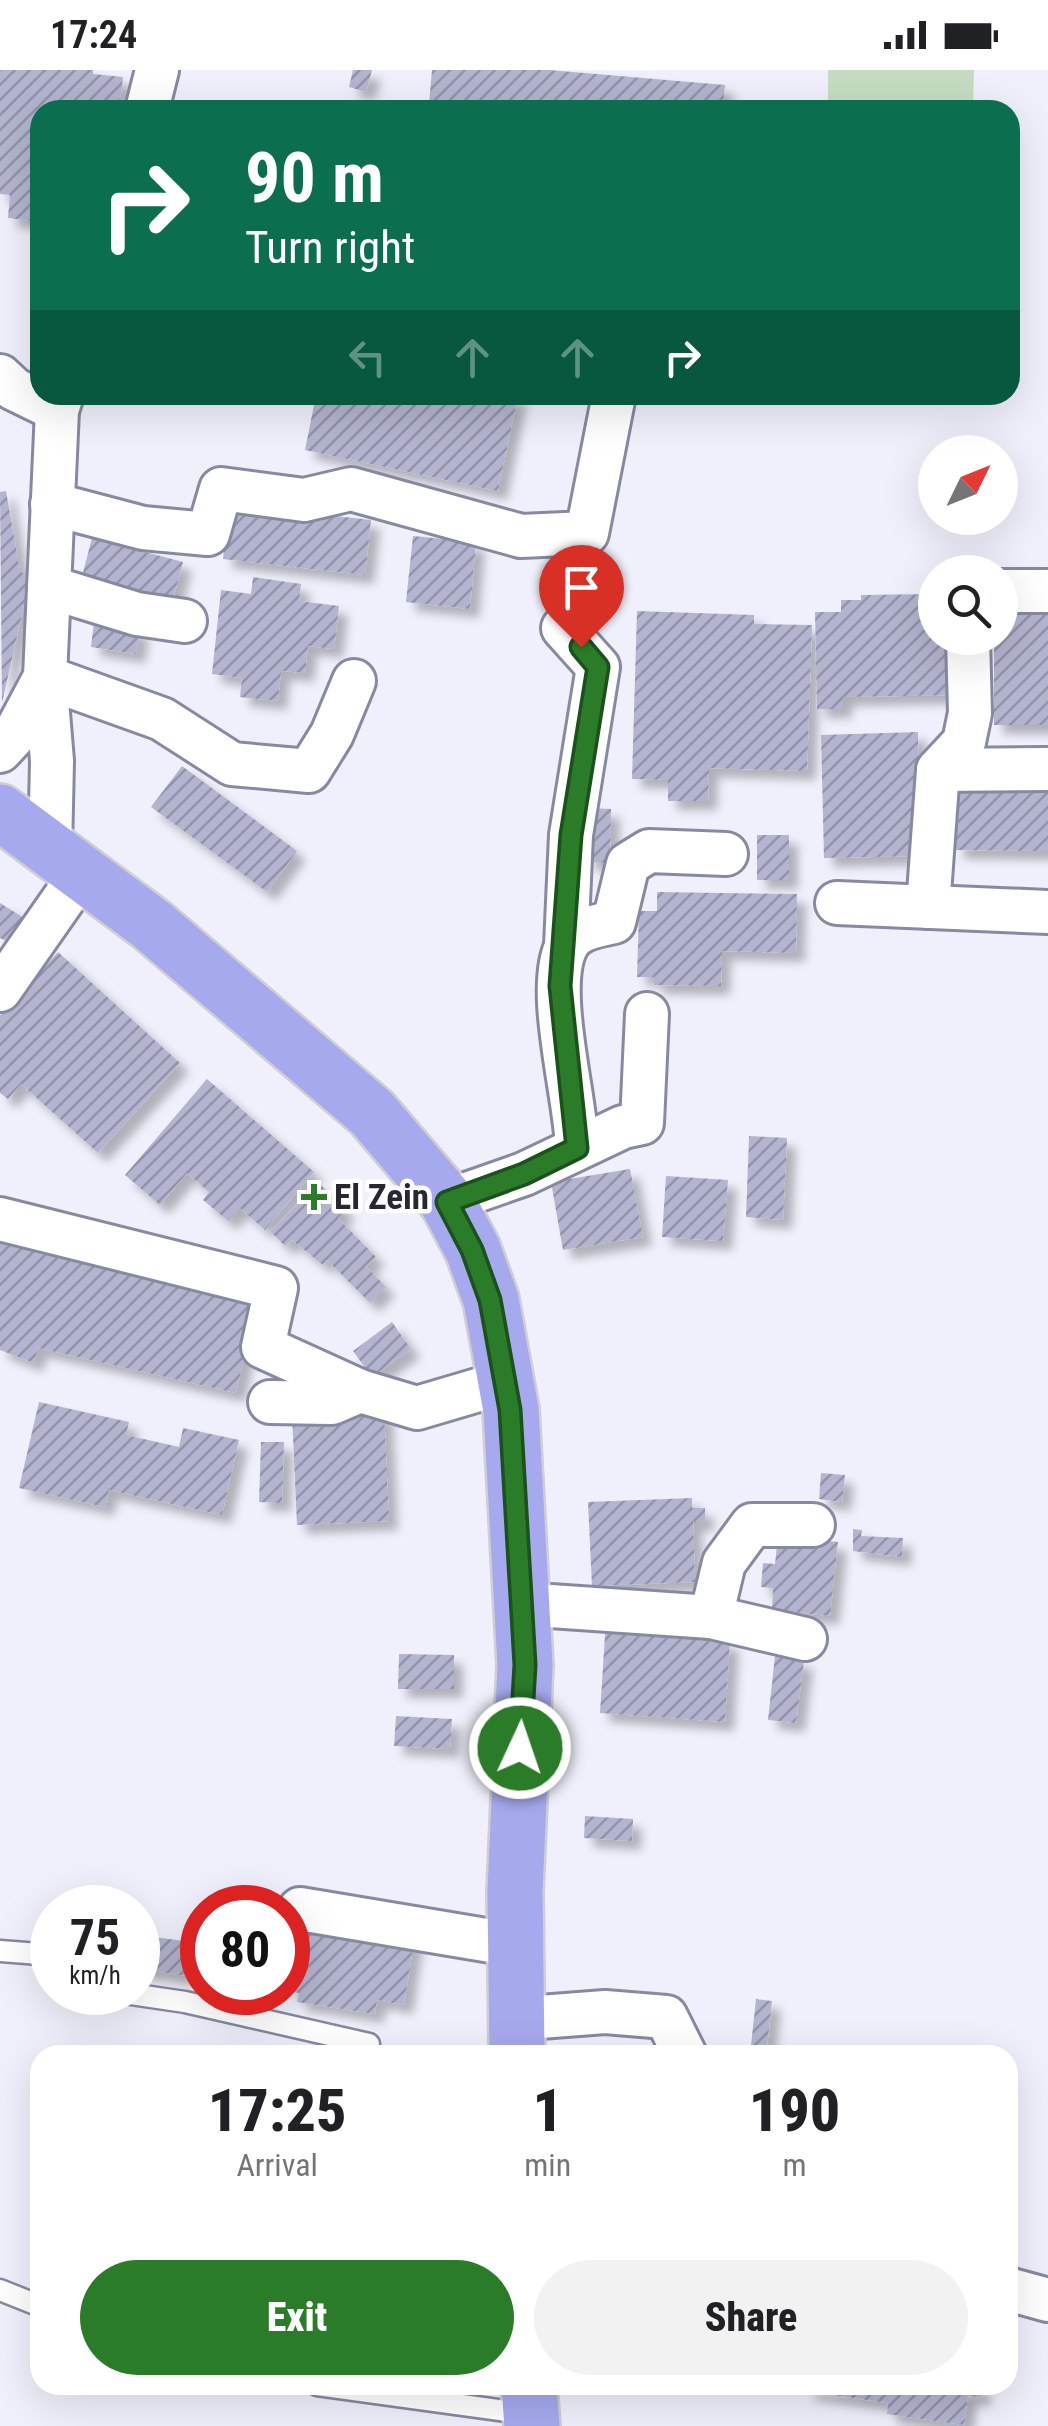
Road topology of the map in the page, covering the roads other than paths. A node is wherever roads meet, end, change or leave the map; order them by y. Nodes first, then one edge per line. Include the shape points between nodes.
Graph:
1 (158, 70) edge
2 (150, 100) edge
3 (0, 376) edge
4 (30, 389) edge
5 (60, 405) edge
6 (612, 405) edge
7 (52, 504) junction
8 (49, 587) junction
9 (1018, 591) edge
10 (1048, 591) edge
11 (185, 621) dead end
12 (563, 628) dead end
13 (968, 655) edge
14 (46, 677) junction
15 (354, 681) dead end
16 (0, 751) edge
17 (1048, 768) edge
18 (938, 770) junction
19 (0, 812) edge
20 (726, 854) dead end
21 (66, 863) junction
22 (836, 903) dead end
23 (928, 907) junction
24 (1048, 912) edge
25 (566, 946) junction
26 (0, 990) edge
27 (647, 1014) dead end
28 (577, 1148) junction
29 (447, 1202) junction
30 (0, 1219) edge
31 (505, 1382) junction
32 (360, 1391) junction
33 (270, 1402) dead end
34 (813, 1525) dead end
35 (521, 1604) junction
36 (711, 1617) junction
37 (806, 1639) dead end
38 (310, 1911) edge
39 (515, 1945) junction
40 (0, 1951) edge
41 (30, 1953) edge
42 (160, 1998) edge
43 (516, 2037) edge
44 (369, 2044) dead end
45 (680, 2045) edge
46 (0, 2290) edge
47 (1018, 2292) edge
48 (1048, 2300) edge
49 (30, 2302) edge
50 (410, 2395) edge
51 (530, 2408) edge

1 - 2 street
3 - 4 street
5 - 7 street
6 - 7 street via 587,533 521,536 351,490 304,500 221,489 208,534 143,528
7 - 8 street
8 - 11 street
8 - 14 street
9 - 10 street
12 - 25 street via 598,667 571,835
13 - 18 street via 964,742
14 - 15 street via 162,719 232,764 309,771
14 - 16 street
14 - 21 street
17 - 18 street
18 - 23 street
19 - 21 highway
20 - 25 street via 649,850 628,864 614,922 580,931
21 - 26 street
21 - 29 highway via 152,926 372,1112
22 - 23 street
23 - 24 street
25 - 28 street via 563,1043
27 - 28 street via 642,1124
28 - 29 street
29 - 31 highway via 490,1300
30 - 32 street via 276,1288 262,1347
31 - 32 street via 417,1408
31 - 35 highway
32 - 33 street via 332,1404
34 - 36 street via 752,1525 724,1563
35 - 36 street
35 - 39 highway via 525,1665
36 - 37 street
38 - 39 street
39 - 43 highway
40 - 41 lane
42 - 44 lane
43 - 45 street via 605,2012 666,2017
46 - 49 lane
47 - 48 street
50 - 51 lane

